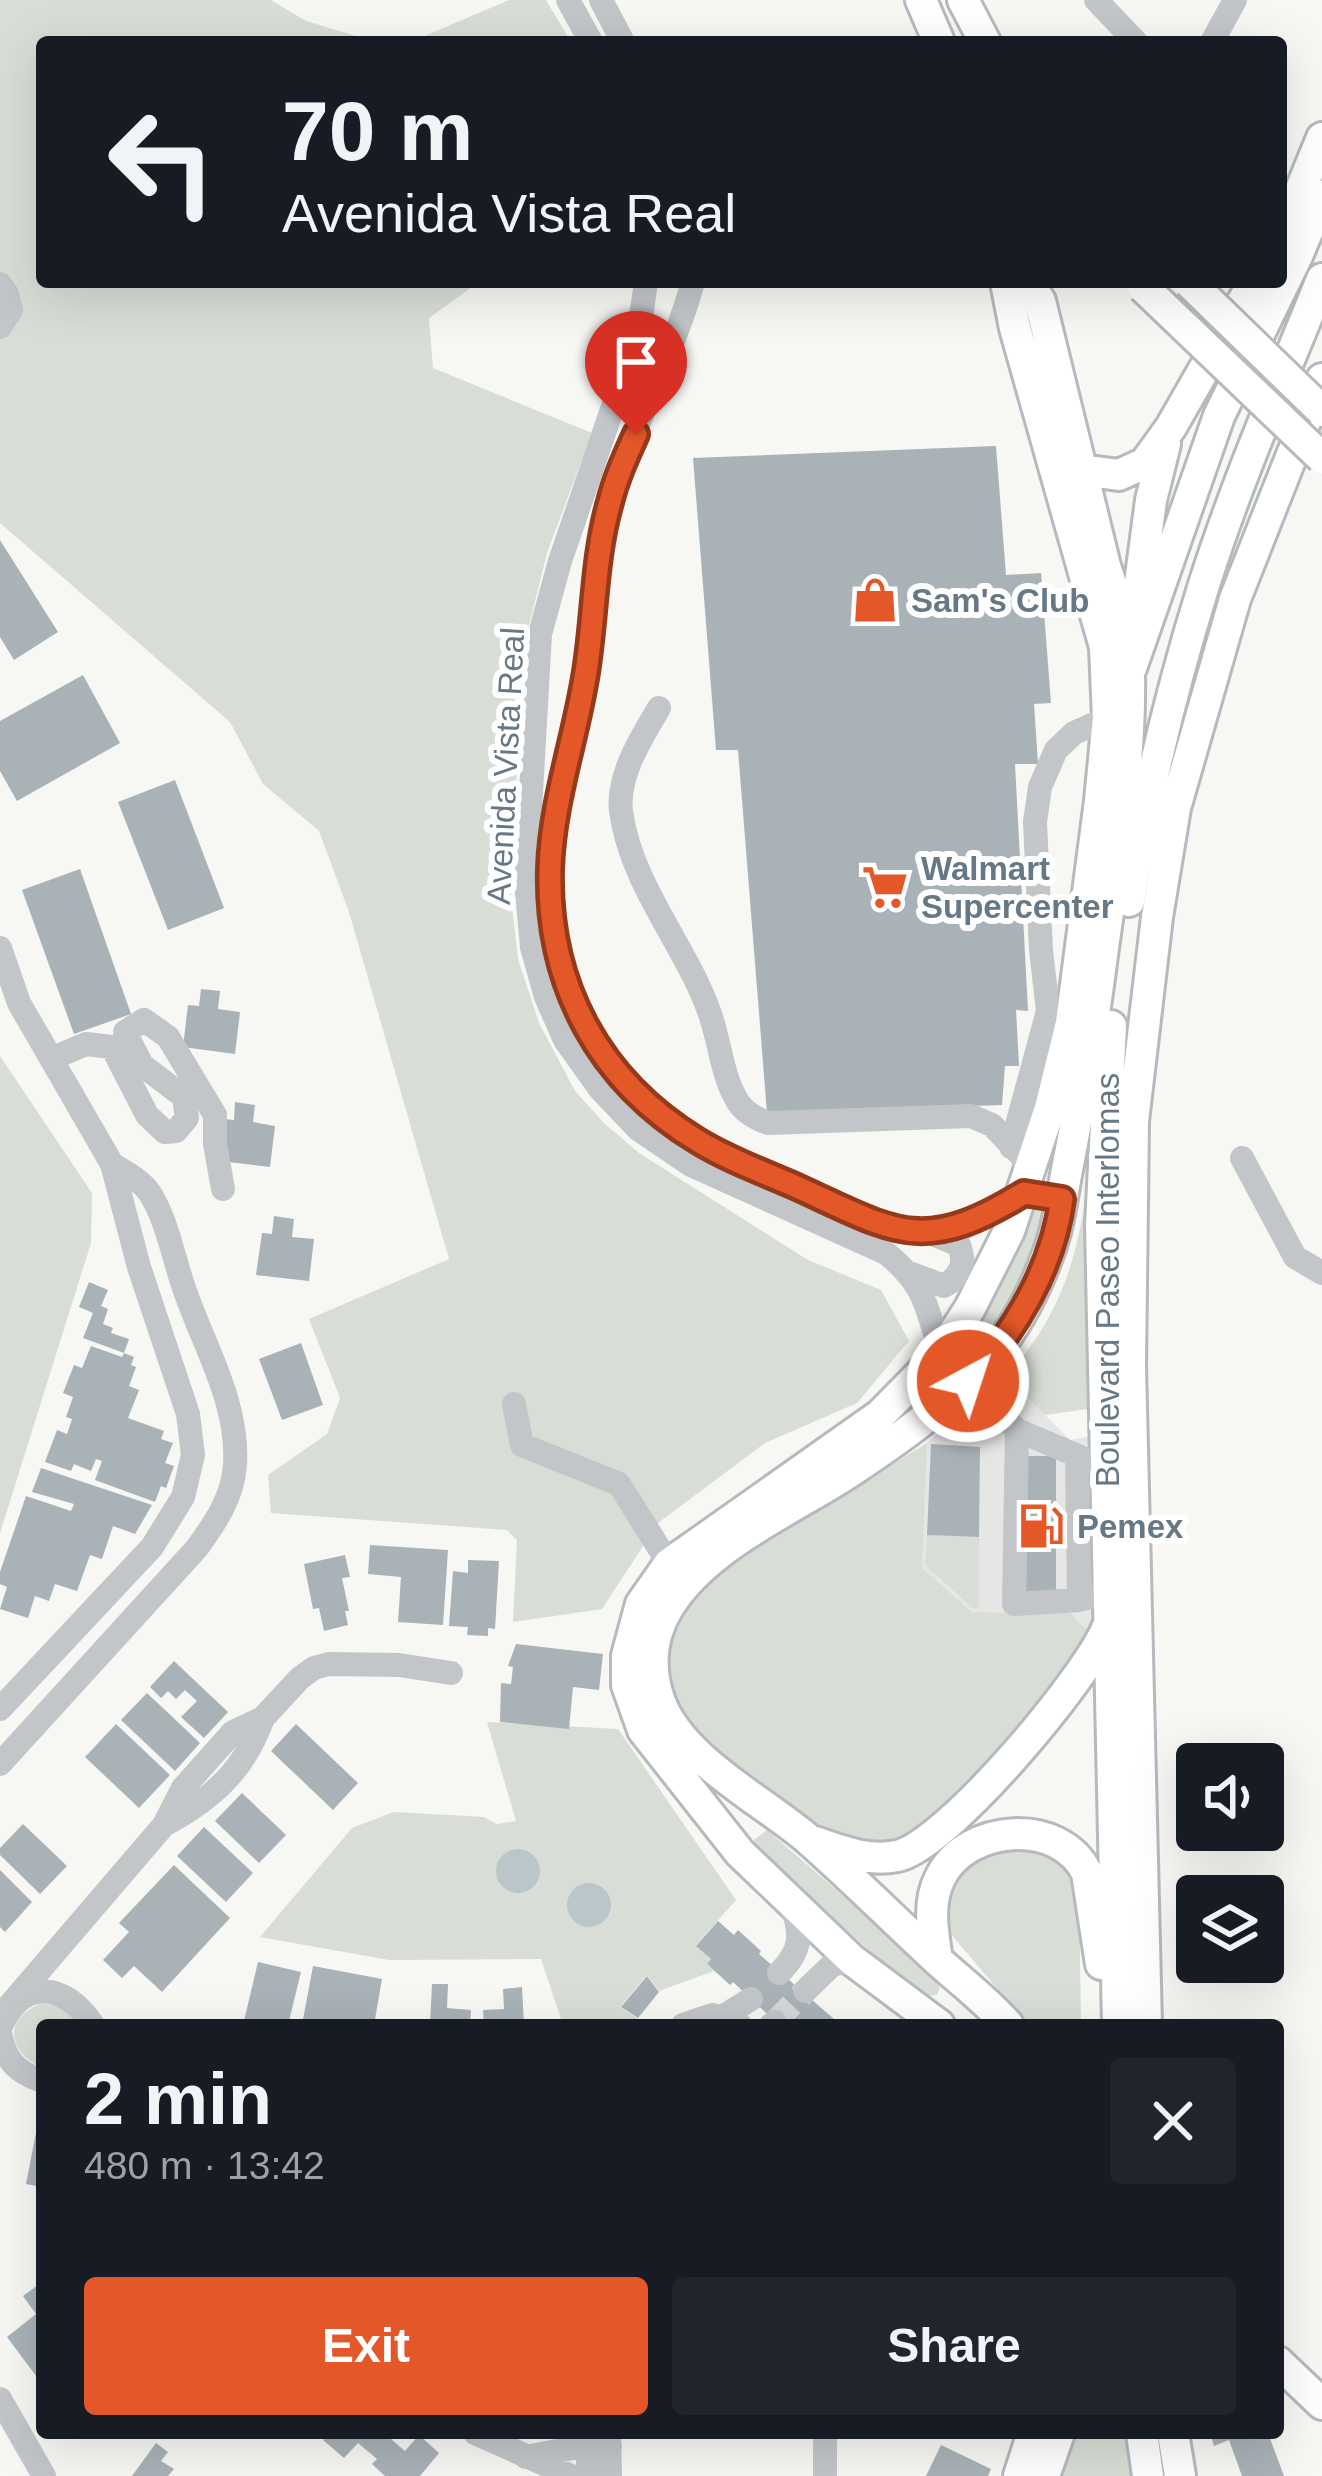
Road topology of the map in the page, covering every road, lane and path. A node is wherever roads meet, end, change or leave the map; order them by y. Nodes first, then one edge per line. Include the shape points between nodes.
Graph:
1 (568, 0) edge
2 (602, 0) edge
3 (921, 0) edge
4 (963, 0) edge
5 (1096, 0) edge
6 (1235, 0) edge
7 (588, 36) edge
8 (620, 36) edge
9 (936, 36) edge
10 (983, 36) edge
11 (1130, 36) edge
12 (1215, 36) edge
13 (1322, 138) edge
14 (1322, 196) edge
15 (1287, 223) edge
16 (1287, 278) edge
17 (1322, 279) edge
18 (0, 284) edge
19 (645, 288) edge
20 (691, 288) edge
21 (1008, 288) edge
22 (1037, 288) edge
23 (1143, 288) edge
24 (1195, 288) edge
25 (1251, 288) edge
26 (1282, 288) edge
27 (0, 326) edge
28 (1322, 379) edge
29 (1322, 411) edge
30 (1171, 427) junction
31 (1322, 458) edge
32 (1068, 469) junction
33 (1105, 566) junction
34 (1155, 577) junction
35 (1128, 659) junction
36 (537, 670) junction
37 (585, 676) junction
38 (659, 709) dead end
39 (1108, 718) junction
40 (0, 948) edge
41 (53, 1058) junction
42 (164, 1082) junction
43 (140, 1103) junction
44 (1242, 1158) dead end
45 (112, 1164) junction
46 (1023, 1169) junction
47 (223, 1189) dead end
48 (1062, 1199) junction
49 (922, 1232) junction
50 (910, 1273) junction
51 (1322, 1273) edge
52 (941, 1353) junction
53 (968, 1381) junction
54 (514, 1404) dead end
55 (1017, 1430) junction
56 (1090, 1462) junction
57 (669, 1564) junction
58 (1078, 1600) junction
59 (1110, 1606) junction
60 (451, 1673) dead end
61 (0, 1709) edge
62 (0, 1764) edge
63 (769, 1810) junction
64 (807, 1839) junction
65 (734, 1842) junction
66 (792, 1904) junction
67 (73, 1931) junction
68 (852, 1960) junction
69 (937, 1960) junction
70 (779, 1973) tunnel mouth
71 (963, 1984) junction
72 (805, 1991) tunnel mouth
73 (751, 1999) dead end
74 (89, 2018) edge
75 (734, 2019) edge
76 (931, 2019) edge
77 (937, 2019) edge
78 (1001, 2019) edge
79 (1133, 2019) edge
80 (1134, 2019) edge
81 (1134, 2019) edge
82 (3, 2022) edge
83 (36, 2079) edge
84 (1284, 2368) edge
85 (0, 2399) edge
86 (1322, 2404) edge
87 (488, 2439) edge
88 (599, 2439) edge
89 (825, 2439) edge
90 (1032, 2439) edge
91 (1057, 2439) edge
92 (1143, 2439) edge
93 (1174, 2439) edge
94 (524, 2457) junction
95 (44, 2476) edge
96 (571, 2476) edge
97 (588, 2476) edge
98 (610, 2476) edge
99 (825, 2476) edge
100 (1019, 2476) edge
101 (1044, 2476) edge
102 (1148, 2476) edge
103 (1180, 2476) edge

1 - 7 street
2 - 8 street
3 - 9 main road
4 - 10 main road
5 - 11 street
6 - 12 street
13 - 15 main road
14 - 16 main road
17 - 56 main road, Boulevard Paseo Interlomas via 1204,587 1144,807 1111,1030
18 - 27 street via 10,310
19 - 36 street, Avenida Vista Real via 639,331 560,561
20 - 37 street, Avenida Vista Real via 610,502
21 - 32 main road
22 - 32 main road
23 - 31 main road, bridge
24 - 29 main road, bridge
25 - 30 main road
26 - 34 main road via 1219,416
28 - 80 main road, Boulevard Paseo Interlomas via 1235,599 1175,808 1133,1121
30 - 32 main road via 1131,471
30 - 34 main road via 1150,500
32 - 33 main road
32 - 39 main road via 1106,647
33 - 34 main road
33 - 35 main road
34 - 35 main road
35 - 39 main road
35 - 48 main road via 1122,804
36 - 37 street via 561,683
36 - 50 street, Avenida Vista Real via 526,881 532,946 565,1040 638,1130 691,1165 864,1241
37 - 49 street, Avenida Vista Real via 550,868 565,983 584,1029 655,1111 701,1143 871,1221
38 - 46 street via 629,766 621,809 658,914 710,1013 738,1102 768,1124 970,1116 992,1125
39 - 46 main road via 1071,1023
39 - 46 street via 1056,750 1040,787 1035,822 1048,1011
40 - 41 street via 19,1003
41 - 43 street via 86,1044 112,1047
41 - 45 street
42 - 43 street
42 - 43 street via 184,1097 184,1126 165,1132
42 - 47 street via 142,1065 125,1032 130,1025 144,1019 168,1037 214,1115
44 - 51 street via 1295,1257
45 - 61 street via 188,1414 190,1474 152,1547
45 - 62 street via 147,1189 160,1214 222,1385 235,1467 216,1522 197,1548
46 - 48 main road
46 - 49 street, Avenida Vista Real via 964,1226
46 - 52 main road via 970,1308
48 - 53 main road via 1036,1281 1002,1342
49 - 50 street via 958,1245 962,1264 944,1286
50 - 52 street
52 - 53 main road
52 - 57 main road via 880,1414
53 - 55 street
53 - 63 main road via 851,1471 704,1564 666,1612 655,1681 667,1717
54 - 57 street via 522,1445 619,1484
55 - 56 street
55 - 58 street via 1014,1604
56 - 58 street
56 - 59 main road, Boulevard Paseo Interlomas
57 - 65 main road via 641,1604 627,1684 643,1730
58 - 59 street
59 - 64 main road via 1087,1668 933,1839 900,1856 869,1858
59 - 81 main road, Boulevard Paseo Interlomas
60 - 67 street via 399,1665 314,1668 263,1718 233,1732
63 - 64 main road
63 - 65 main road via 743,1816
64 - 69 main road
65 - 66 main road
66 - 68 main road
66 - 70 street via 797,1954
67 - 74 street via 65,1982
67 - 82 street
68 - 72 street via 832,1965
68 - 76 main road
69 - 71 main road
69 - 79 main road via 933,1900 952,1859 990,1836 1051,1842 1087,1874
71 - 77 main road
71 - 78 main road
73 - 75 street
74 - 82 street via 56,1991 30,1993
82 - 83 street via 4,2054
84 - 86 main road
85 - 95 street
87 - 94 street
88 - 94 street
88 - 97 street
88 - 98 street
89 - 99 street
90 - 100 main road
91 - 101 main road
92 - 102 main road
93 - 103 main road
94 - 96 street

